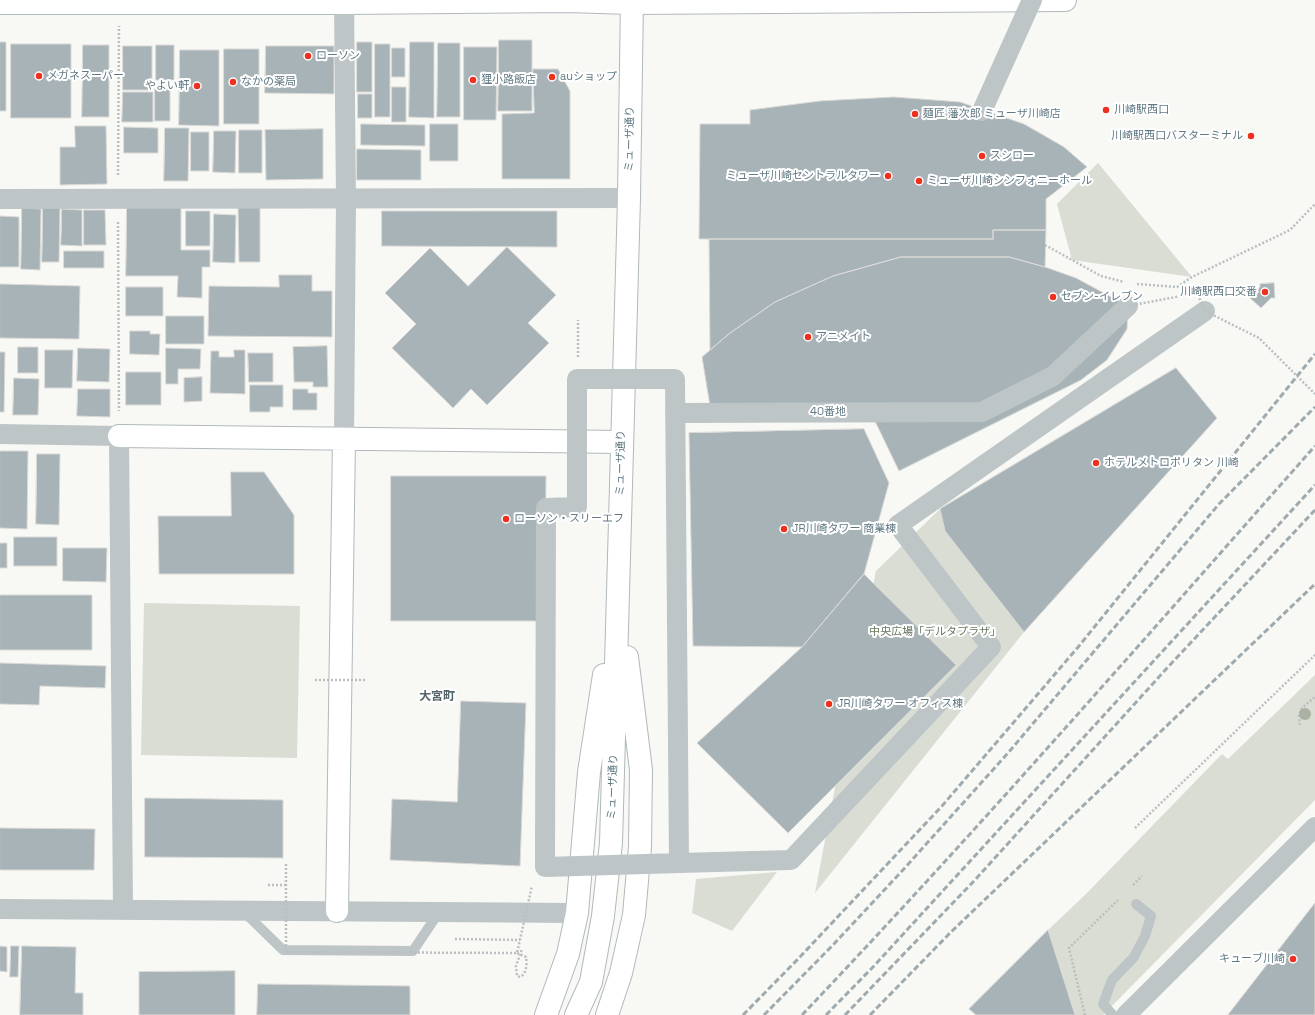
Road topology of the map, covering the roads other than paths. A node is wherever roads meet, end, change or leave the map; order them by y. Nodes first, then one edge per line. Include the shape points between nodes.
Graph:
1 (1032, 0) edge
2 (1065, 0) edge
3 (344, 1) edge
4 (631, 1) edge
5 (0, 3) edge
6 (982, 112) dead end
7 (346, 198) junction
8 (629, 198) junction
9 (0, 200) edge
10 (1128, 306) road end
11 (1205, 312) road end
12 (675, 413) junction
13 (0, 434) edge
14 (119, 436) junction
15 (344, 439) junction
16 (622, 442) junction
17 (619, 586) junction
18 (1315, 827) edge
19 (679, 863) junction
20 (1136, 904) dead end
21 (0, 909) edge
22 (123, 910) junction
23 (242, 911) junction
24 (337, 911) junction
25 (439, 912) junction
26 (576, 913) junction
27 (546, 1015) edge
28 (576, 1015) edge
29 (607, 1015) edge
30 (1113, 1015) edge
31 (1126, 1015) edge

1 - 6 street, bridge
2 - 4 street
3 - 4 street
3 - 5 street
3 - 7 street
4 - 8 street, ミューザ通り
7 - 8 street
7 - 9 street
7 - 15 street
8 - 16 street, ミューザ通り
10 - 12 street, 40番地 via 1053,376 982,412
11 - 19 street via 898,524 991,648 791,860
12 - 19 street, bridge
12 - 19 street, bridge via 675,380 577,379 576,507 546,508 545,867
13 - 14 street
14 - 15 street
14 - 22 street
15 - 16 street
15 - 24 street
16 - 17 street, ミューザ通り
17 - 26 street via 589,772
17 - 28 street, ミューザ通り via 611,843 603,916 591,982
17 - 29 street via 641,770 640,847 634,915 621,973
18 - 31 street
20 - 30 lane via 1151,916 1134,958 1112,980 1105,998 1103,1004
21 - 22 street
22 - 23 street
23 - 24 street
23 - 25 lane via 284,950 413,951
24 - 25 street
25 - 26 street
26 - 27 street via 568,954

